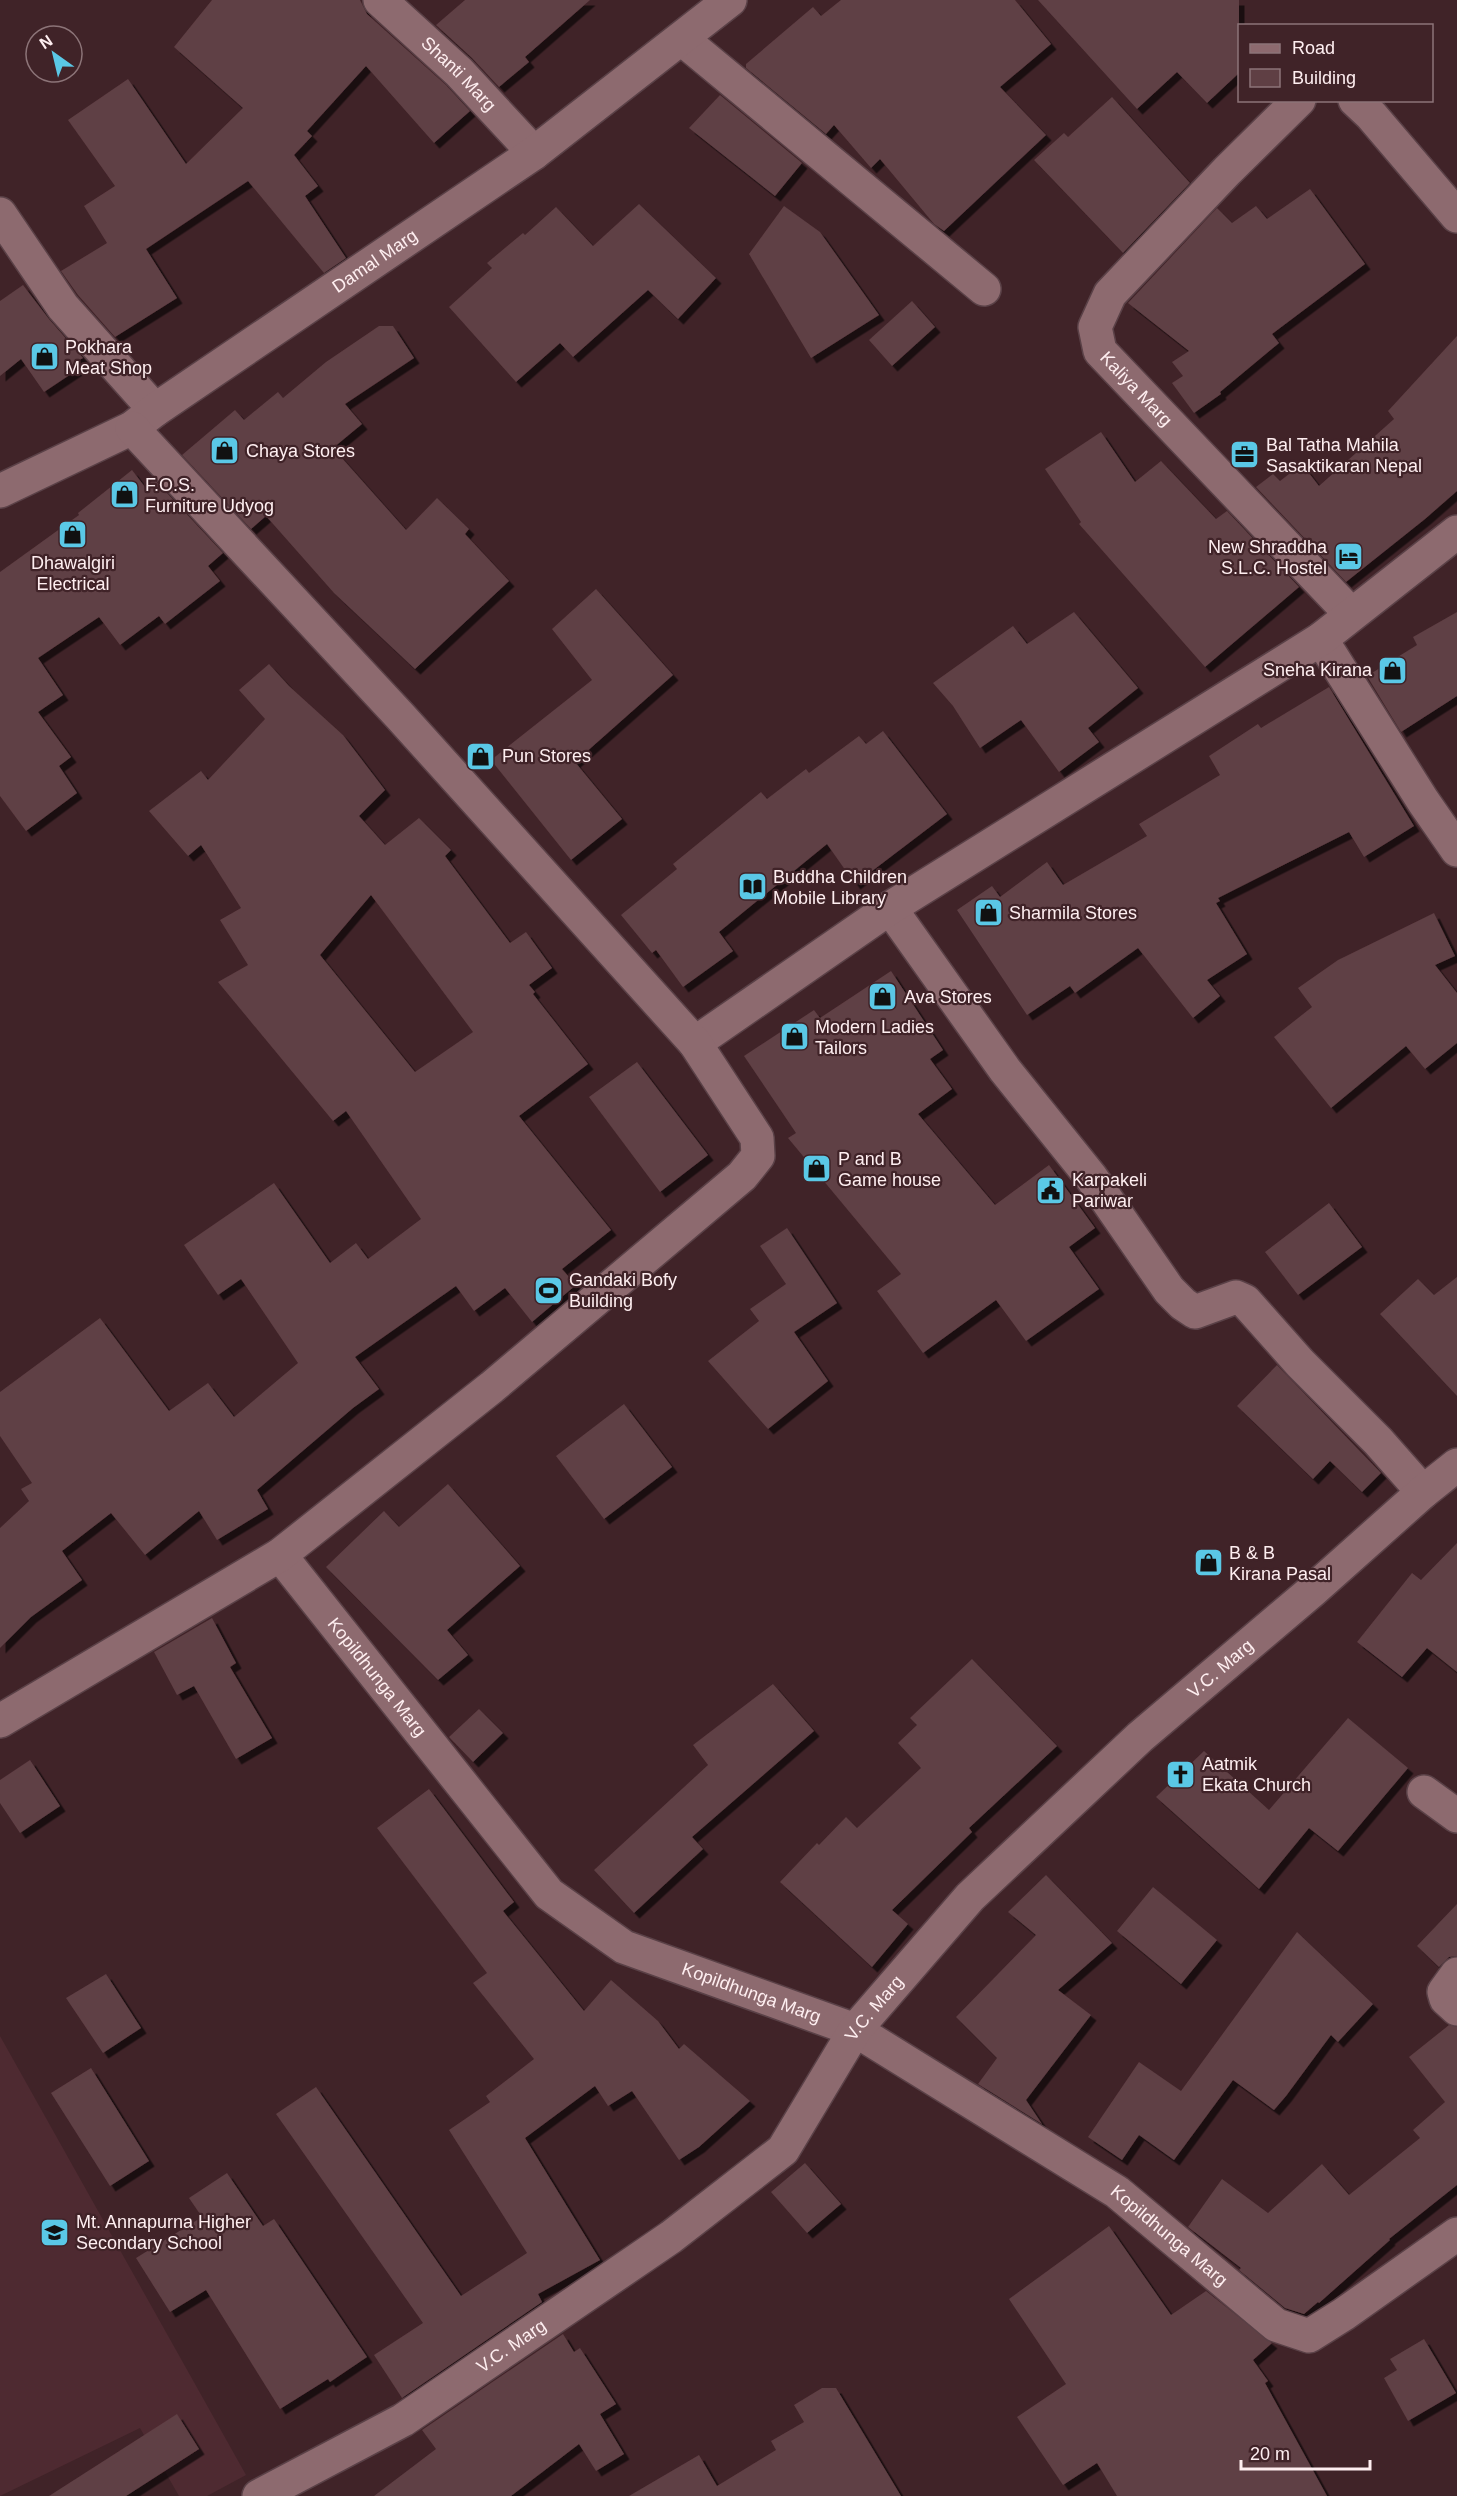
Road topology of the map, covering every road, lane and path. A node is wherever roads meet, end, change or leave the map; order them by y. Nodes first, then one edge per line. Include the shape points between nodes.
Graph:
1 (380, 0) edge
2 (730, 0) edge
3 (682, 39) junction
4 (1297, 102) edge
5 (1357, 102) edge
6 (534, 153) junction
7 (0, 214) edge
8 (1457, 216) edge
9 (984, 290) dead end
10 (143, 419) junction
11 (0, 491) edge
12 (1457, 532) edge
13 (1351, 614) junction
14 (1321, 639) junction
15 (1457, 850) edge
16 (890, 908) junction
17 (695, 1043) junction
18 (1457, 1465) edge
19 (1423, 1492) junction
20 (280, 1555) junction
21 (0, 1721) edge
22 (1424, 1792) dead end
23 (1457, 1816) edge
24 (1457, 1974) edge
25 (1457, 2009) edge
26 (855, 2030) junction
27 (1457, 2234) edge
28 (260, 2496) edge

1 - 6 street, Shanti Marg via 459,72
2 - 3 street, Damal Marg
3 - 6 street, Damal Marg
3 - 9 street
4 - 13 street, Kaliya Marg via 1110,294 1095,327 1100,351
5 - 8 street
6 - 10 street, Damal Marg
7 - 10 street
10 - 11 street, Damal Marg
10 - 17 street via 408,725
12 - 13 street
13 - 14 street
14 - 15 street
14 - 16 street
16 - 17 street
16 - 19 street via 1005,1070 1091,1177 1169,1290 1195,1312 1236,1297 1245,1301
17 - 20 street via 757,1138 758,1156 742,1176 492,1387
18 - 19 street, V.C. Marg
19 - 26 street, V.C. Marg via 1140,1737 970,1897
20 - 21 street
20 - 26 street, Kopildhunga Marg via 549,1894 624,1947
22 - 23 street
24 - 25 street via 1444,1992
26 - 27 street, Kopildhunga Marg via 1117,2193 1276,2325 1309,2336
26 - 28 street, V.C. Marg via 783,2150 671,2237 403,2420

